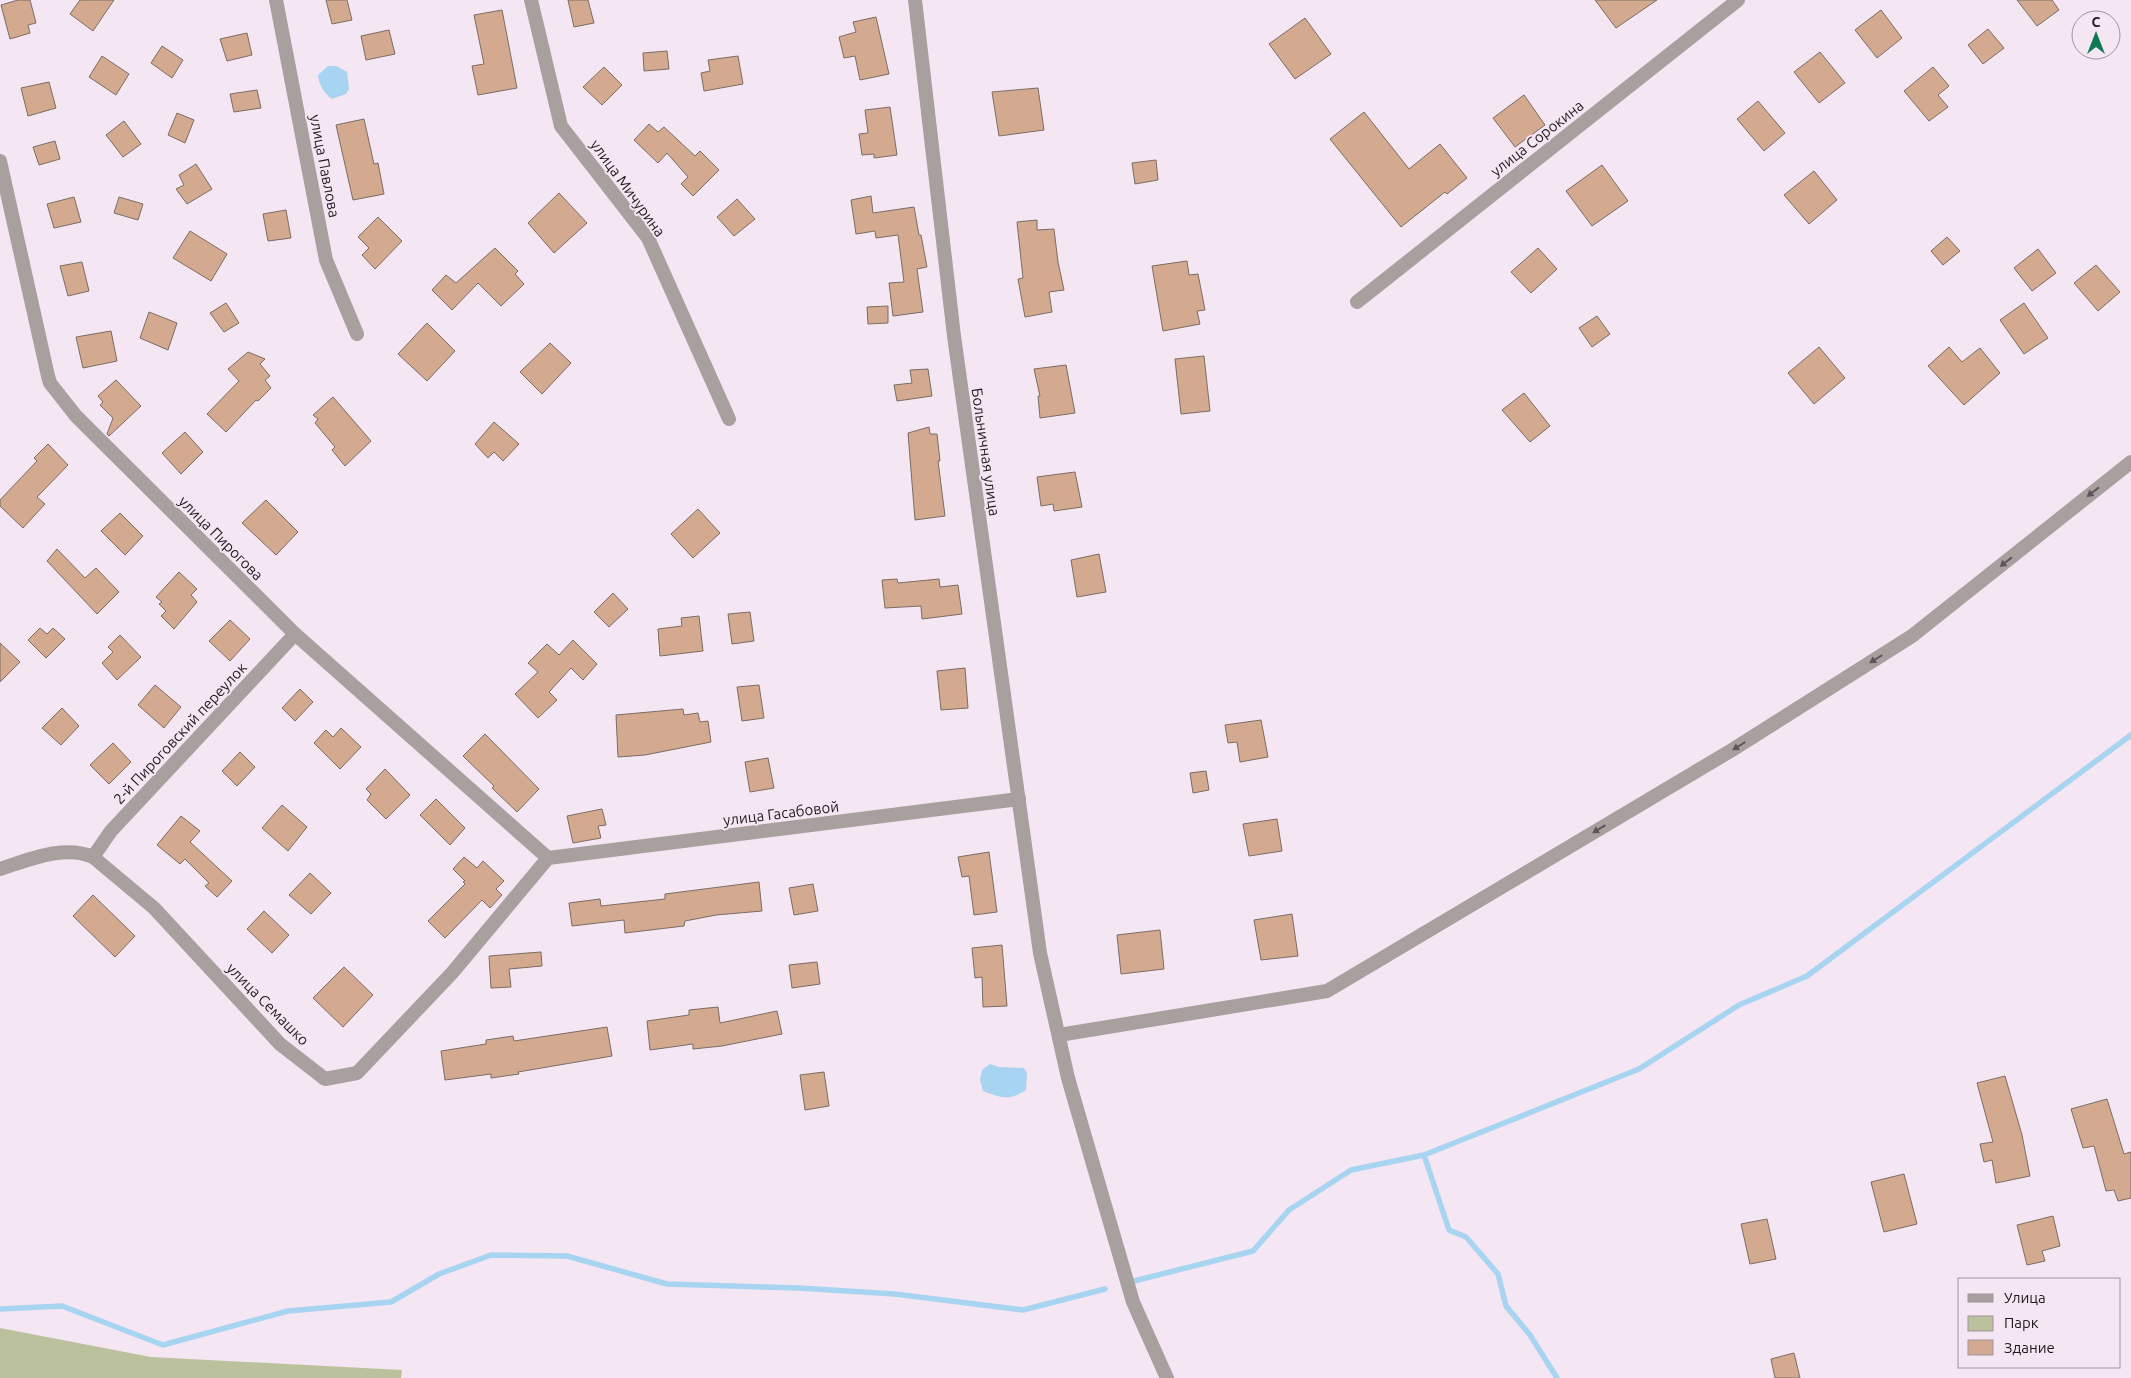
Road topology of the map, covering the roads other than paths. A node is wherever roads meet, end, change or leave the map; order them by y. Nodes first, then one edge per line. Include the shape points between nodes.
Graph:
1 (276, 0) edge
2 (531, 0) edge
3 (915, 0) edge
4 (1738, 0) edge
5 (0, 161) edge
6 (1357, 302) dead end
7 (357, 334) dead end
8 (729, 419) dead end
9 (2131, 462) edge
10 (295, 634) junction
11 (1018, 800) junction
12 (93, 857) junction
13 (548, 858) junction
14 (0, 869) edge
15 (1059, 1035) junction
16 (1167, 1378) edge

1 - 7 street, улица Павлова via 326,260
2 - 8 street, улица Мичурина via 561,126 648,238
3 - 11 street, Больничная улица via 954,336
4 - 6 street, улица Сорокина
5 - 10 street, улица Пирогова via 50,383 76,416
9 -> 15 street via 1904,641 1732,750 1327,992
10 - 12 street, 2-й Пироговский переулок via 111,831
10 - 13 street, улица Пирогова
11 - 13 street, улица Гасабовой
11 - 15 street, Больничная улица via 1040,953
12 - 13 street, улица Семашко via 154,908 280,1044 324,1079 357,1073 452,974
12 - 14 street, улица Семашко via 83,852 49,854
15 - 16 street, Больничная улица via 1068,1078 1133,1302

